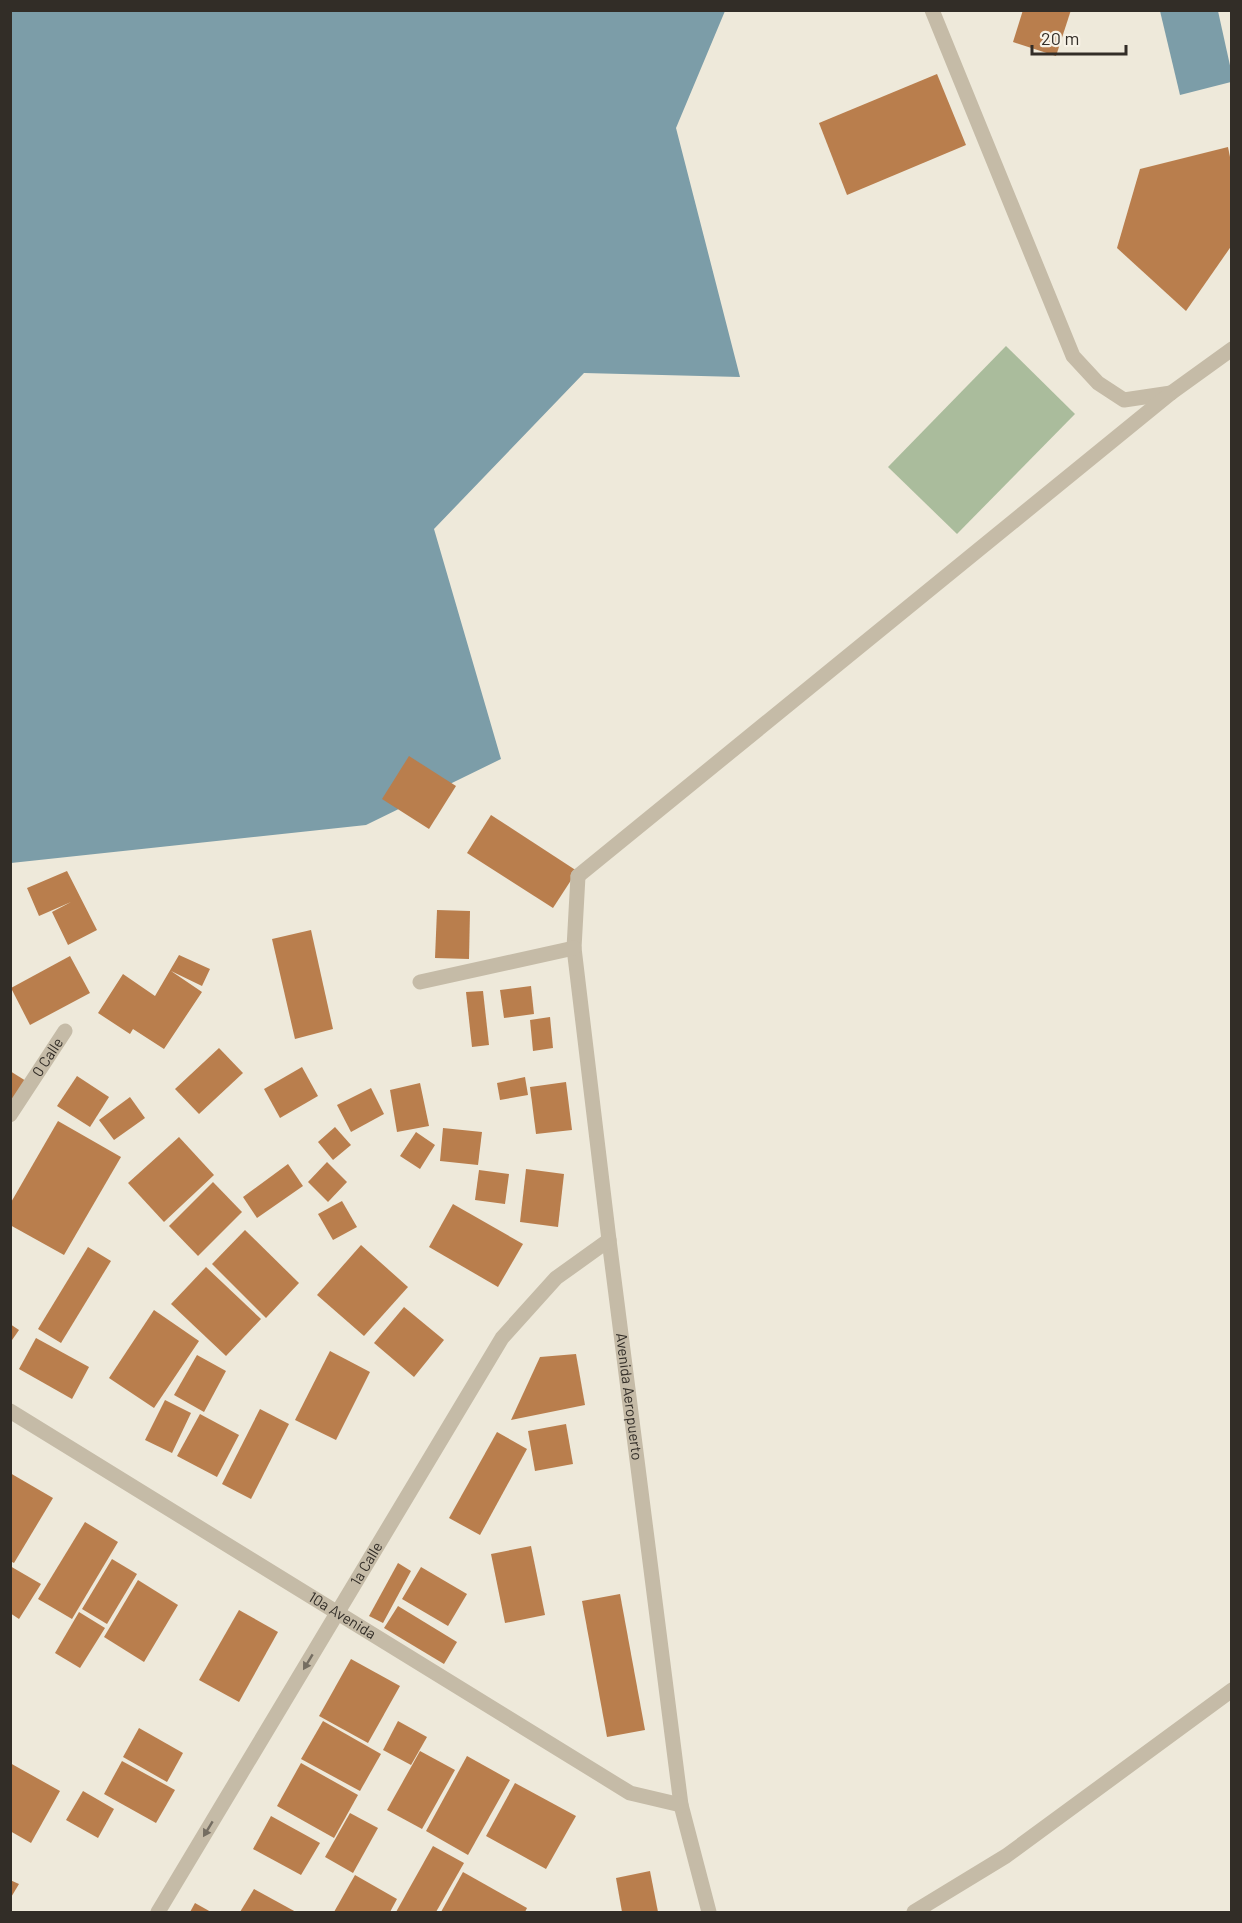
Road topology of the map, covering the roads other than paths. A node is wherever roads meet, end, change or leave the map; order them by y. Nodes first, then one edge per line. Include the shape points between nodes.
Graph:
1 (932, 10) edge
2 (1232, 349) edge
3 (1172, 393) junction
4 (574, 948) junction
5 (420, 982) dead end
6 (64, 1030) dead end
7 (10, 1115) edge
8 (609, 1240) junction
9 (10, 1411) edge
10 (338, 1611) junction
11 (1232, 1690) edge
12 (681, 1805) junction
13 (158, 1912) edge
14 (709, 1912) edge
15 (914, 1912) edge

1 - 3 street via 1073,357 1098,383 1124,400
2 - 3 street
3 - 4 street, Avenida Aeropuerto via 578,876
4 - 5 street
4 - 8 street, Avenida Aeropuerto
6 - 7 street, 0 Calle
8 - 10 street, 1a Calle via 556,1278 502,1338
8 - 12 street, Avenida Aeropuerto
9 - 10 street, 10a Avenida
10 - 12 street, 10a Avenida via 630,1793
10 -> 13 street, 1a Calle
11 - 15 street via 1006,1856
12 - 14 street, Avenida Aeropuerto

